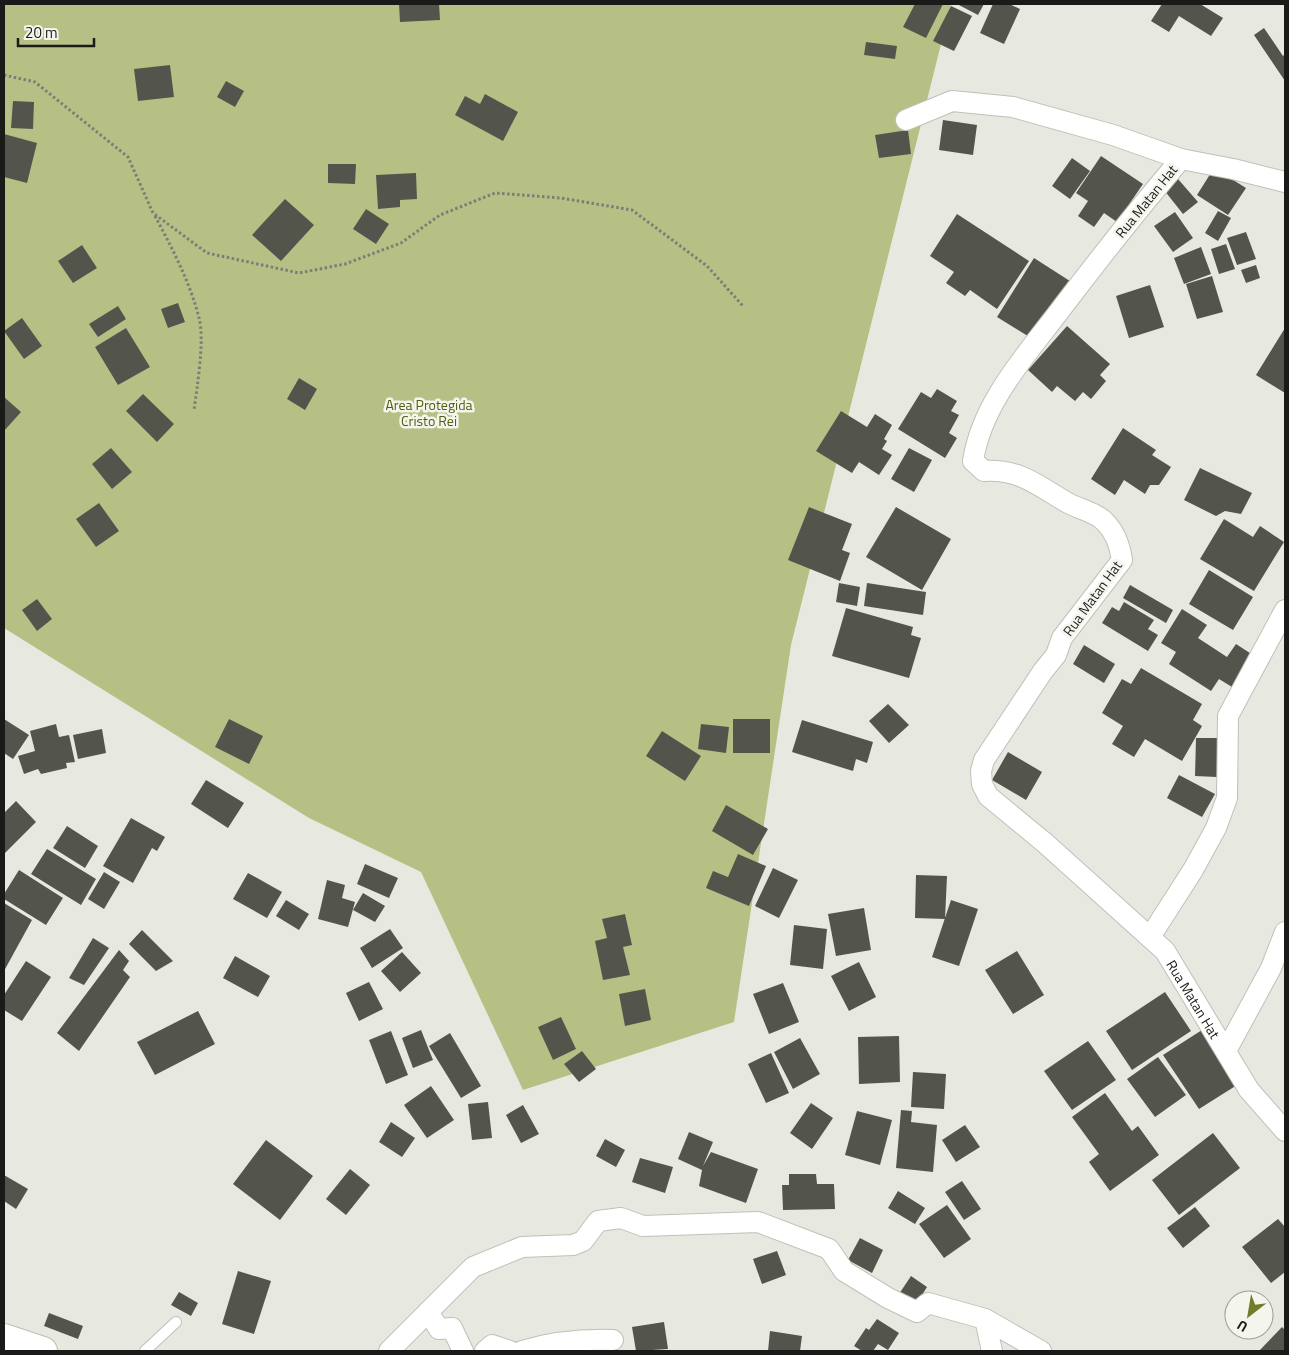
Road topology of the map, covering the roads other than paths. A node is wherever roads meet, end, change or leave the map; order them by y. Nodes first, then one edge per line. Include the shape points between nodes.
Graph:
1 (906, 120) dead end
2 (1180, 159) junction
3 (1285, 182) edge
4 (1285, 610) edge
5 (1285, 932) edge
6 (1150, 936) junction
7 (1226, 1051) junction
8 (1285, 1131) edge
9 (428, 1312) junction
10 (985, 1320) junction
11 (176, 1322) dead end
12 (4, 1338) edge
13 (613, 1340) dead end
14 (4, 1342) edge
15 (16, 1351) edge
16 (43, 1351) edge
17 (145, 1351) edge
18 (389, 1351) edge
19 (463, 1351) edge
20 (485, 1351) edge
21 (510, 1351) edge
22 (522, 1351) edge
23 (992, 1351) edge
24 (1041, 1351) edge

1 - 2 street via 952,101 1012,107 1113,135
2 - 3 street, Rua Matan Hat
2 - 6 street, Rua Matan Hat via 1130,218 1006,381 984,422 973,461 984,471 997,470 1035,481 1104,521 1119,542 1122,560 1062,638 1056,655 984,760 980,771 988,796
4 - 6 street via 1228,716 1227,798 1216,828 1194,870
5 - 7 street via 1271,968
6 - 7 street, Rua Matan Hat via 1165,951
7 - 8 street, Rua Matan Hat via 1249,1090
9 - 10 street via 473,1267 522,1247 573,1245 583,1241 598,1221 621,1218 643,1226 758,1222 829,1249 844,1271 917,1312 928,1303
9 - 18 street
9 - 19 street via 438,1329 452,1328
10 - 23 street
10 - 24 street
11 - 17 lane
12 - 16 main road
13 - 22 street via 548,1343
14 - 15 main road
20 - 21 street via 492,1345

